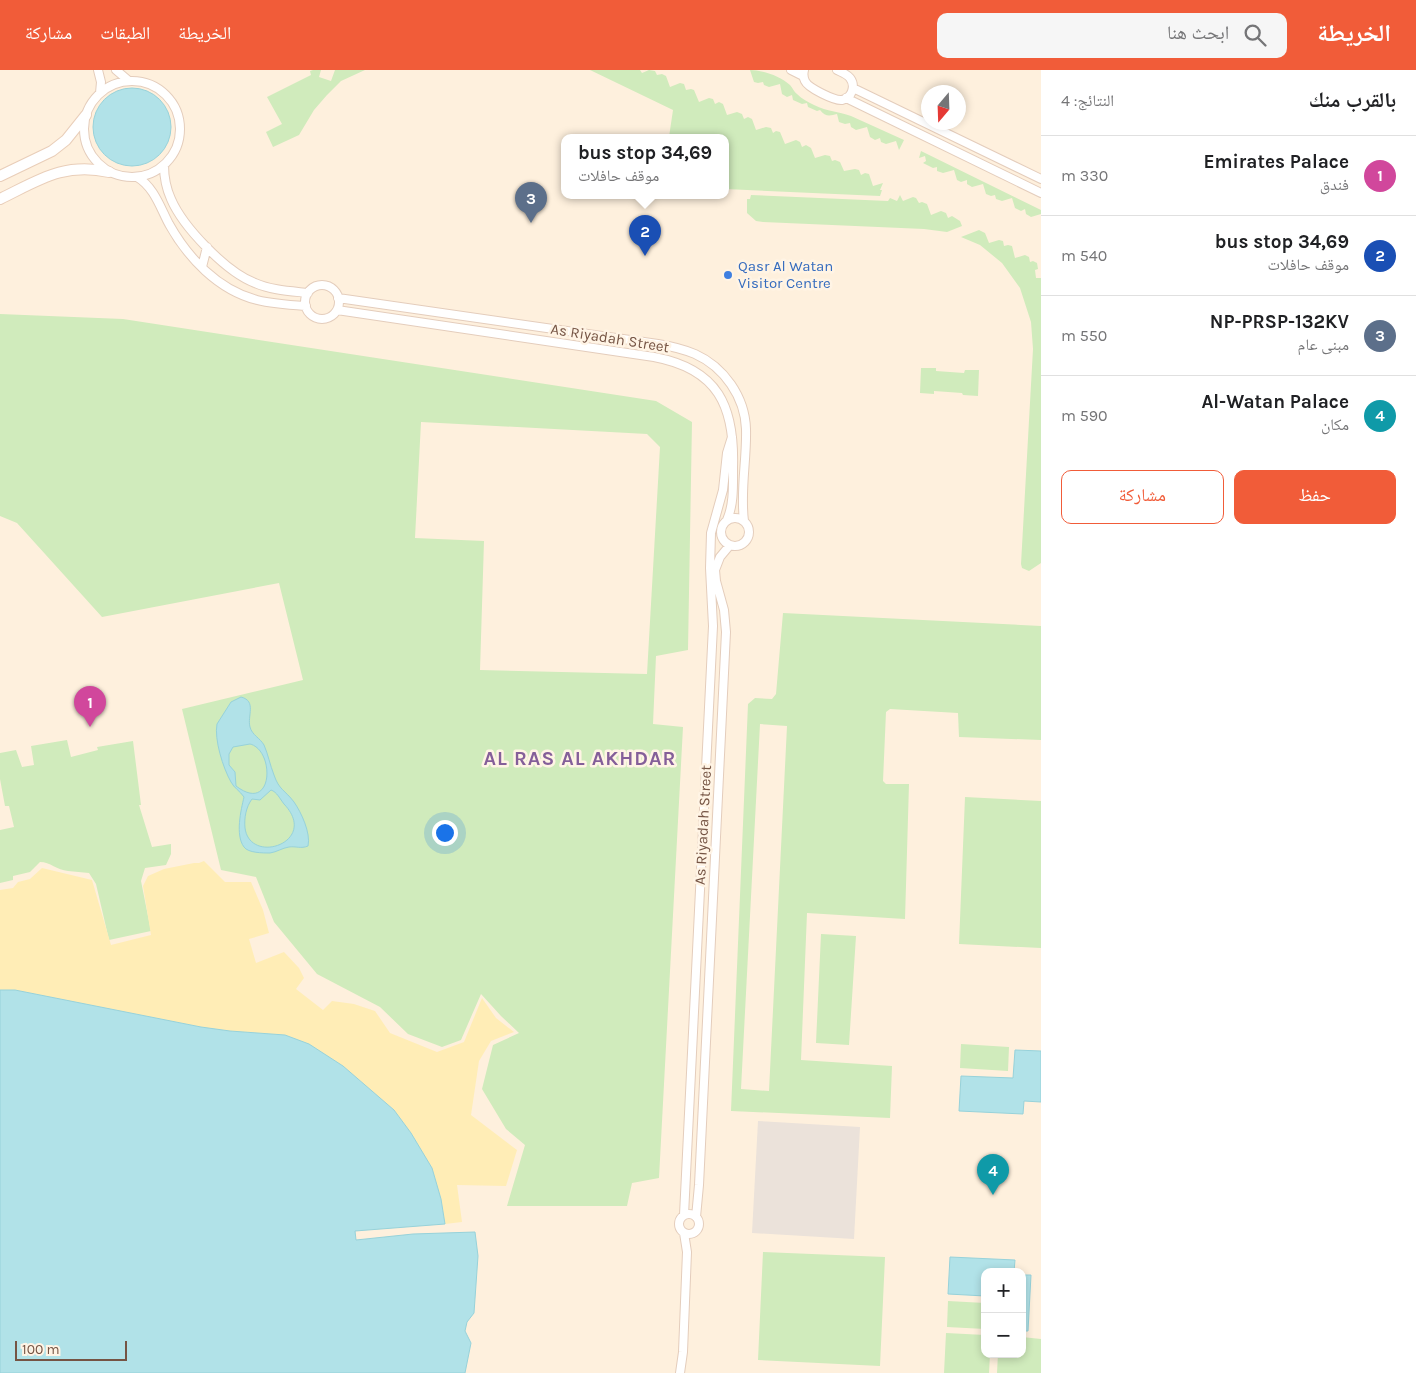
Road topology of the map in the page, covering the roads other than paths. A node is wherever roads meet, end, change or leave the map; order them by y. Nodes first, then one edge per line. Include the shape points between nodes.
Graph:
1 (98, 70) edge
2 (116, 70) edge
3 (791, 70) edge
4 (837, 70) edge
5 (804, 73) edge
6 (128, 81) junction
7 (853, 88) junction
8 (100, 93) junction
9 (846, 98) junction
10 (86, 115) junction
11 (164, 165) junction
12 (109, 172) junction
13 (0, 176) edge
14 (137, 177) junction
15 (1041, 180) edge
16 (1041, 193) edge
17 (0, 199) edge
18 (207, 247) junction
19 (202, 267) junction
20 (308, 293) junction
21 (338, 298) junction
22 (306, 306) junction
23 (336, 310) junction
24 (732, 437) junction
25 (727, 520) junction
26 (744, 521) junction
27 (730, 545) junction
28 (684, 1215) junction
29 (696, 1216) junction
30 (684, 1233) junction
31 (693, 1234) junction
32 (687, 1252) junction
33 (680, 1373) edge

1 - 8 street
2 - 6 street
3 - 5 street
4 - 7 street via 849,77
5 - 9 street via 811,88 834,99
6 - 8 street
6 - 11 street via 156,88 176,109 180,126 178,144
7 - 9 street
7 - 15 street
8 - 10 street
9 - 16 street
10 - 12 street via 84,134 89,152
10 - 13 street via 66,140 52,151
11 - 14 street
11 - 18 street via 165,183 172,201
12 - 14 street
12 - 17 street via 86,168 62,171
14 - 19 street via 152,190 177,236
18 - 19 street
18 - 20 street via 233,271 254,283
19 - 22 street via 240,294 264,301
20 - 21 street via 316,286 325,285 333,289
20 - 22 street
21 - 23 street
21 - 26 street, As Riyadah Street via 658,344 702,357 727,379 743,410 746,427
22 - 23 street via 318,318 330,316
23 - 24 street, As Riyadah Street via 681,364 706,378 718,392 726,408
24 - 25 street, As Riyadah Street via 732,498
24 - 28 street, As Riyadah Street via 723,490 711,533 713,626
25 - 26 street
25 - 27 street via 722,527 722,536
26 - 27 street via 750,531 748,540 741,545
27 - 29 street, As Riyadah Street via 720,557 715,574 726,632
28 - 29 street
28 - 30 street via 678,1225
29 - 31 street via 699,1226
30 - 31 street
30 - 32 street
31 - 32 street
32 - 33 street

